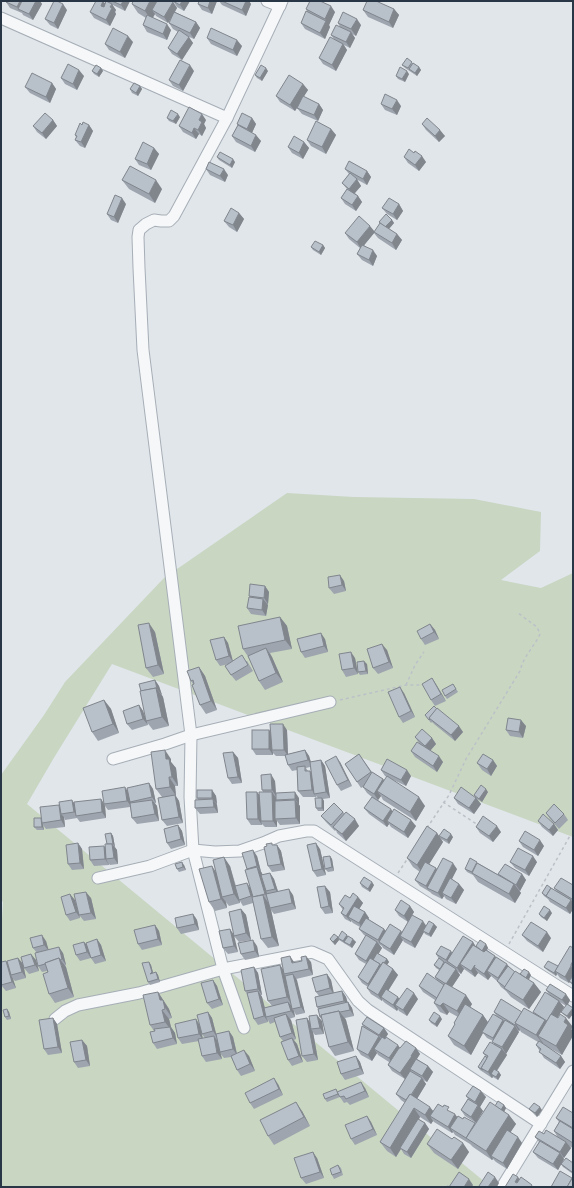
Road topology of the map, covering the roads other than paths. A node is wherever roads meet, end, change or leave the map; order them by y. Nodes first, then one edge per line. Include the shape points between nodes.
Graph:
1 (267, 1) edge
2 (281, 3) edge
3 (1, 18) edge
4 (227, 118) junction
5 (330, 702) road end
6 (191, 735) junction
7 (113, 759) dead end
8 (192, 850) junction
9 (98, 878) dead end
10 (223, 969) junction
11 (573, 996) edge
12 (56, 1019) dead end
13 (244, 1028) dead end
14 (573, 1071) edge
15 (541, 1124) junction
16 (502, 1187) edge

1 - 2 street
2 - 4 street
3 - 4 street
4 - 6 street via 174,216 169,221 154,220 146,224 138,236 143,350
5 - 6 street
6 - 7 street
6 - 8 street
8 - 9 street via 150,866
8 - 10 street
8 - 11 street via 240,851 279,836 314,831
10 - 12 street via 139,993 78,1006 65,1011
10 - 13 street
10 - 15 street via 303,953 321,955 334,966 358,1001 368,1010
14 - 15 street
15 - 16 street

